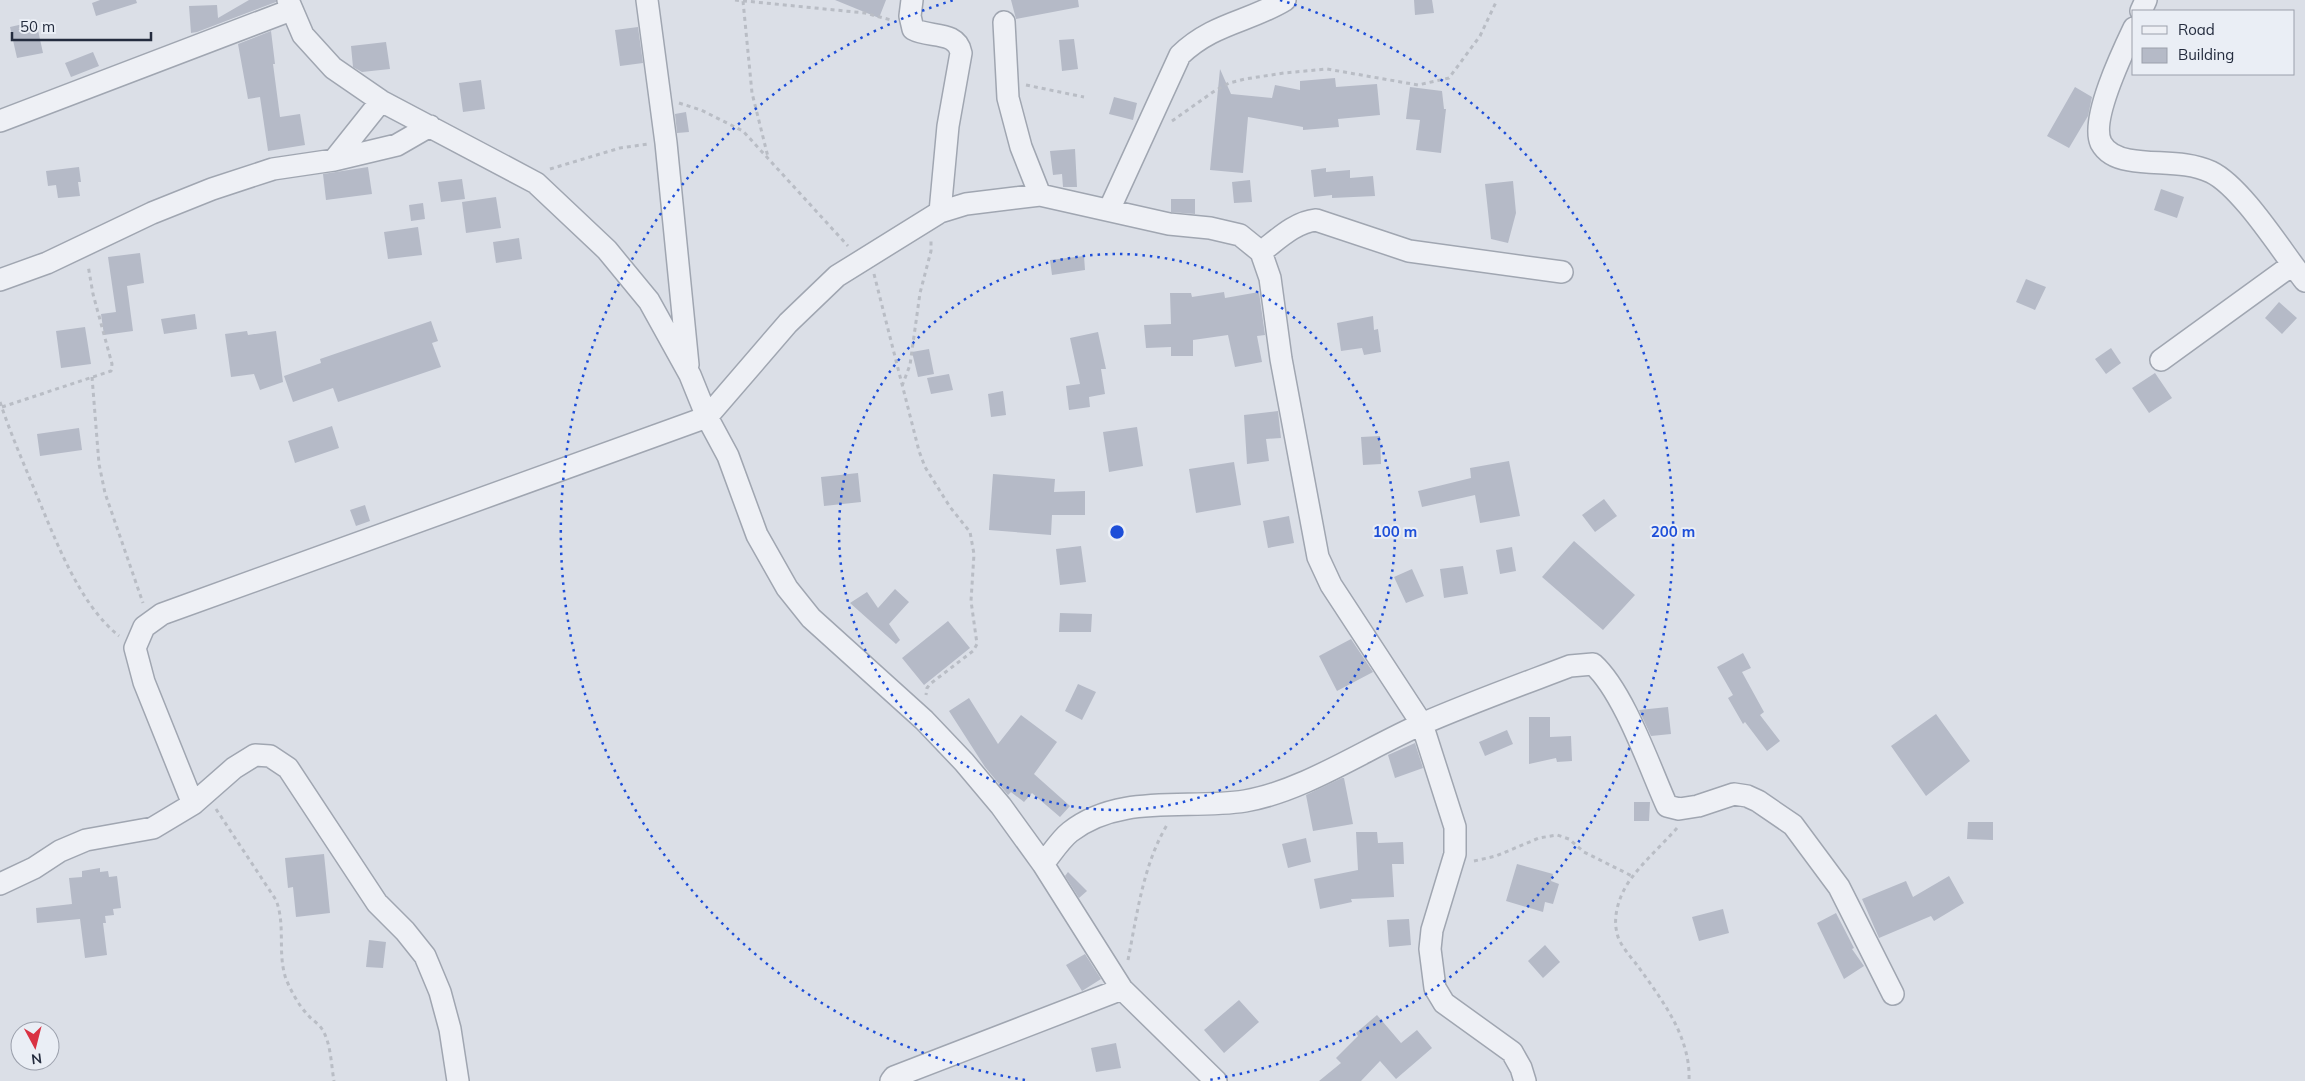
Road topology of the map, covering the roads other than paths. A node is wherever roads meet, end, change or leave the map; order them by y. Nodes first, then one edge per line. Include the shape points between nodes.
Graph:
1 (647, 0) edge
2 (912, 0) edge
3 (1285, 0) edge
4 (289, 5) edge
5 (1004, 22) dead end
6 (2132, 33) edge
7 (381, 101) junction
8 (0, 121) edge
9 (430, 126) junction
10 (334, 160) junction
11 (1040, 195) junction
12 (1109, 210) junction
13 (936, 215) junction
14 (1261, 252) junction
15 (2292, 265) junction
16 (1562, 272) dead end
17 (0, 280) edge
18 (2305, 281) edge
19 (2161, 360) dead end
20 (690, 375) junction
21 (708, 418) junction
22 (1422, 724) junction
23 (200, 799) junction
24 (1043, 864) junction
25 (0, 884) edge
26 (1122, 989) junction
27 (1893, 994) dead end
28 (458, 1081) edge
29 (891, 1081) edge
30 (1216, 1081) edge
31 (1525, 1081) edge

1 - 20 street
2 - 13 street via 910,24 913,29 954,39 960,45 961,53
3 - 12 street via 1215,29 1194,41 1180,55
4 - 7 street via 313,49 333,68
4 - 8 street
5 - 11 street via 1008,98 1021,147
6 - 15 street via 2103,104 2099,137 2102,144 2109,154 2128,160 2190,165 2212,173 2234,189
7 - 9 street
7 - 10 street
9 - 10 street via 397,145
9 - 20 street via 536,183 607,250 649,301
10 - 17 street via 273,169 212,189 152,213 48,263
11 - 12 street
11 - 13 street via 966,204
12 - 14 street via 1169,224 1240,235
13 - 21 street via 837,276 788,323
14 - 16 street via 1297,226 1316,220 1409,252
14 - 22 street via 1270,278 1281,359 1318,557 1331,585
15 - 18 street
15 - 19 street
20 - 21 street
21 - 23 street via 172,611 150,623 135,648 144,682
21 - 24 street via 728,456 758,535 787,588 811,618 924,720 964,762
22 - 24 street via 1278,792 1203,805 1130,807 1110,811 1087,820 1068,834
22 - 27 street via 1570,666 1593,664 1603,673 1624,710 1667,806 1679,809 1698,806 1734,794 1747,796 1794,825 1839,887
22 - 31 street via 1455,827 1453,863 1432,930 1430,949 1435,988 1444,1003 1512,1052
23 - 25 street via 153,828 86,840
23 - 28 street via 234,768 255,755 270,756 288,768 377,904 425,956 440,992 450,1029
24 - 26 street
26 - 29 street via 894,1077
26 - 30 street

